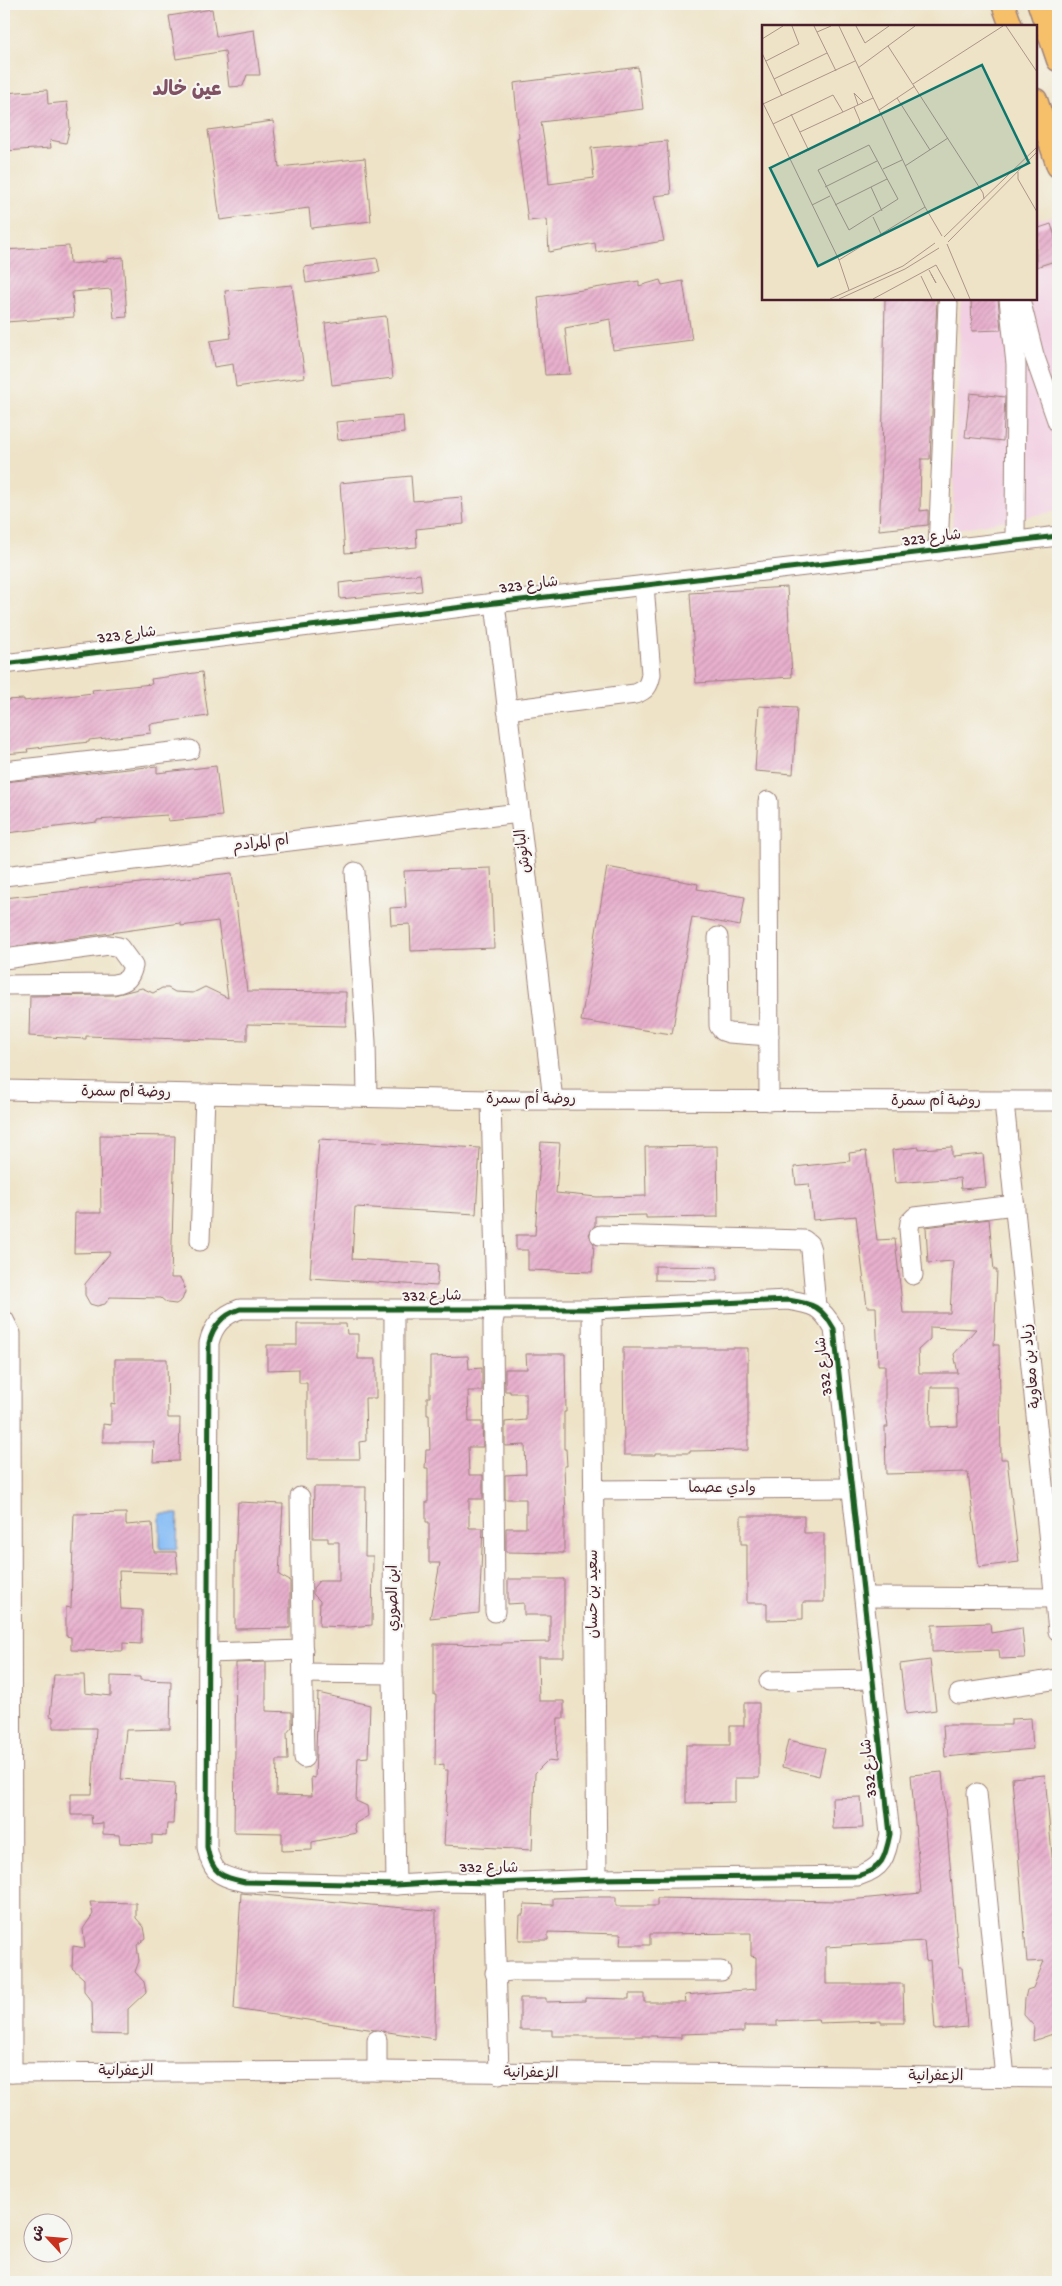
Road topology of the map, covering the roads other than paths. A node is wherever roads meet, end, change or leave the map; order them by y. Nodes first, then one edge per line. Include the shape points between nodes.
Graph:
1 (1003, 4) edge
2 (1039, 4) edge
3 (1011, 25) edge
4 (1058, 60) edge
5 (1037, 103) edge
6 (1058, 166) edge
7 (1009, 300) edge
8 (1020, 300) edge
9 (948, 304) dead end
10 (1058, 423) edge
11 (1058, 536) edge
12 (1015, 541) junction
13 (938, 551) junction
14 (644, 585) junction
15 (495, 602) junction
16 (4, 664) edge
17 (507, 710) junction
18 (190, 750) dead end
19 (4, 771) edge
20 (768, 801) dead end
21 (519, 813) junction
22 (356, 872) dead end
23 (4, 876) edge
24 (718, 937) dead end
25 (4, 959) edge
26 (4, 985) edge
27 (769, 1036) junction
28 (4, 1090) edge
29 (205, 1094) junction
30 (367, 1097) junction
31 (491, 1100) junction
32 (553, 1100) junction
33 (769, 1101) junction
34 (1058, 1101) edge
35 (1004, 1102) junction
36 (1015, 1205) junction
37 (600, 1235) dead end
38 (200, 1241) dead end
39 (913, 1275) dead end
40 (816, 1306) junction
41 (496, 1308) junction
42 (592, 1309) junction
43 (394, 1310) junction
44 (4, 1320) edge
45 (1050, 1459) edge
46 (851, 1488) junction
47 (593, 1490) junction
48 (300, 1497) dead end
49 (864, 1597) junction
50 (1057, 1598) edge
51 (495, 1612) dead end
52 (1058, 1631) edge
53 (303, 1650) junction
54 (208, 1653) junction
55 (303, 1673) junction
56 (394, 1674) junction
57 (873, 1679) junction
58 (1058, 1679) edge
59 (769, 1681) dead end
60 (959, 1694) dead end
61 (304, 1758) dead end
62 (977, 1793) dead end
63 (9, 1873) edge
64 (596, 1879) junction
65 (494, 1883) junction
66 (396, 1886) junction
67 (721, 1972) dead end
68 (495, 1973) junction
69 (377, 2040) dead end
70 (377, 2071) junction
71 (8, 2073) edge
72 (499, 2074) junction
73 (1005, 2078) junction
74 (1058, 2078) edge

1 - 3 main road
2 - 4 main road
5 - 6 main road
7 - 12 street via 1016,364
8 - 10 street via 1034,355
9 - 13 street
11 - 12 street, شارع 323
12 - 13 street, شارع 323
13 - 14 street, شارع 323
14 - 15 street, شارع 323
14 - 17 street via 651,674 644,691
15 - 16 street, شارع 323
15 - 17 street, البانوش
17 - 21 street, البانوش
18 - 19 street
20 - 27 street
21 - 23 street, ام المرادم
21 - 32 street, البانوش
22 - 30 street
24 - 27 street via 718,1026 729,1033
25 - 26 street via 109,945 119,947 133,966 130,977 114,984
27 - 33 street
28 - 29 street, روضة أم سمرة
29 - 30 street, روضة أم سمرة
29 - 38 street
30 - 31 street, روضة أم سمرة
31 - 32 street, روضة أم سمرة
31 - 41 street
32 - 33 street, روضة أم سمرة
33 - 35 street, روضة أم سمرة
34 - 35 street, روضة أم سمرة
35 - 36 street, زياد بن معاوية
36 - 39 street via 915,1217 909,1229
36 - 45 street, زياد بن معاوية
37 - 40 street via 804,1240 811,1250
40 - 42 street, شارع 332 via 788,1300
40 - 46 street, شارع 332 via 826,1314 834,1329
41 - 42 street, شارع 332
41 - 43 street, شارع 332
41 - 51 street via 493,1323
42 - 47 street, سعيد بن حسان
43 - 54 street, شارع 332 via 240,1310 220,1319 211,1331 208,1342
43 - 56 street, ابن الصوري
44 - 63 street via 10,1334
45 - 50 street, زياد بن معاوية
46 - 47 street, وادي عصما
46 - 49 street, شارع 332
47 - 64 street, سعيد بن حسان
48 - 53 street
49 - 50 street
49 - 57 street, شارع 332
50 - 52 street, زياد بن معاوية
53 - 54 street
53 - 55 street
54 - 66 street, شارع 332 via 207,1847 211,1865 224,1877 245,1882
55 - 56 street
55 - 61 street
56 - 66 street, ابن الصوري
57 - 59 street
57 - 64 street, شارع 332 via 890,1834 882,1863 871,1872 858,1876
58 - 60 street
62 - 73 street
63 - 71 street
64 - 65 street, شارع 332
65 - 66 street, شارع 332
65 - 68 street, شارع 332
67 - 68 street
68 - 72 street, شارع 332
69 - 70 street
70 - 71 street, الزعفرانية
70 - 72 street, الزعفرانية
72 - 73 street, الزعفرانية
73 - 74 street, الزعفرانية

